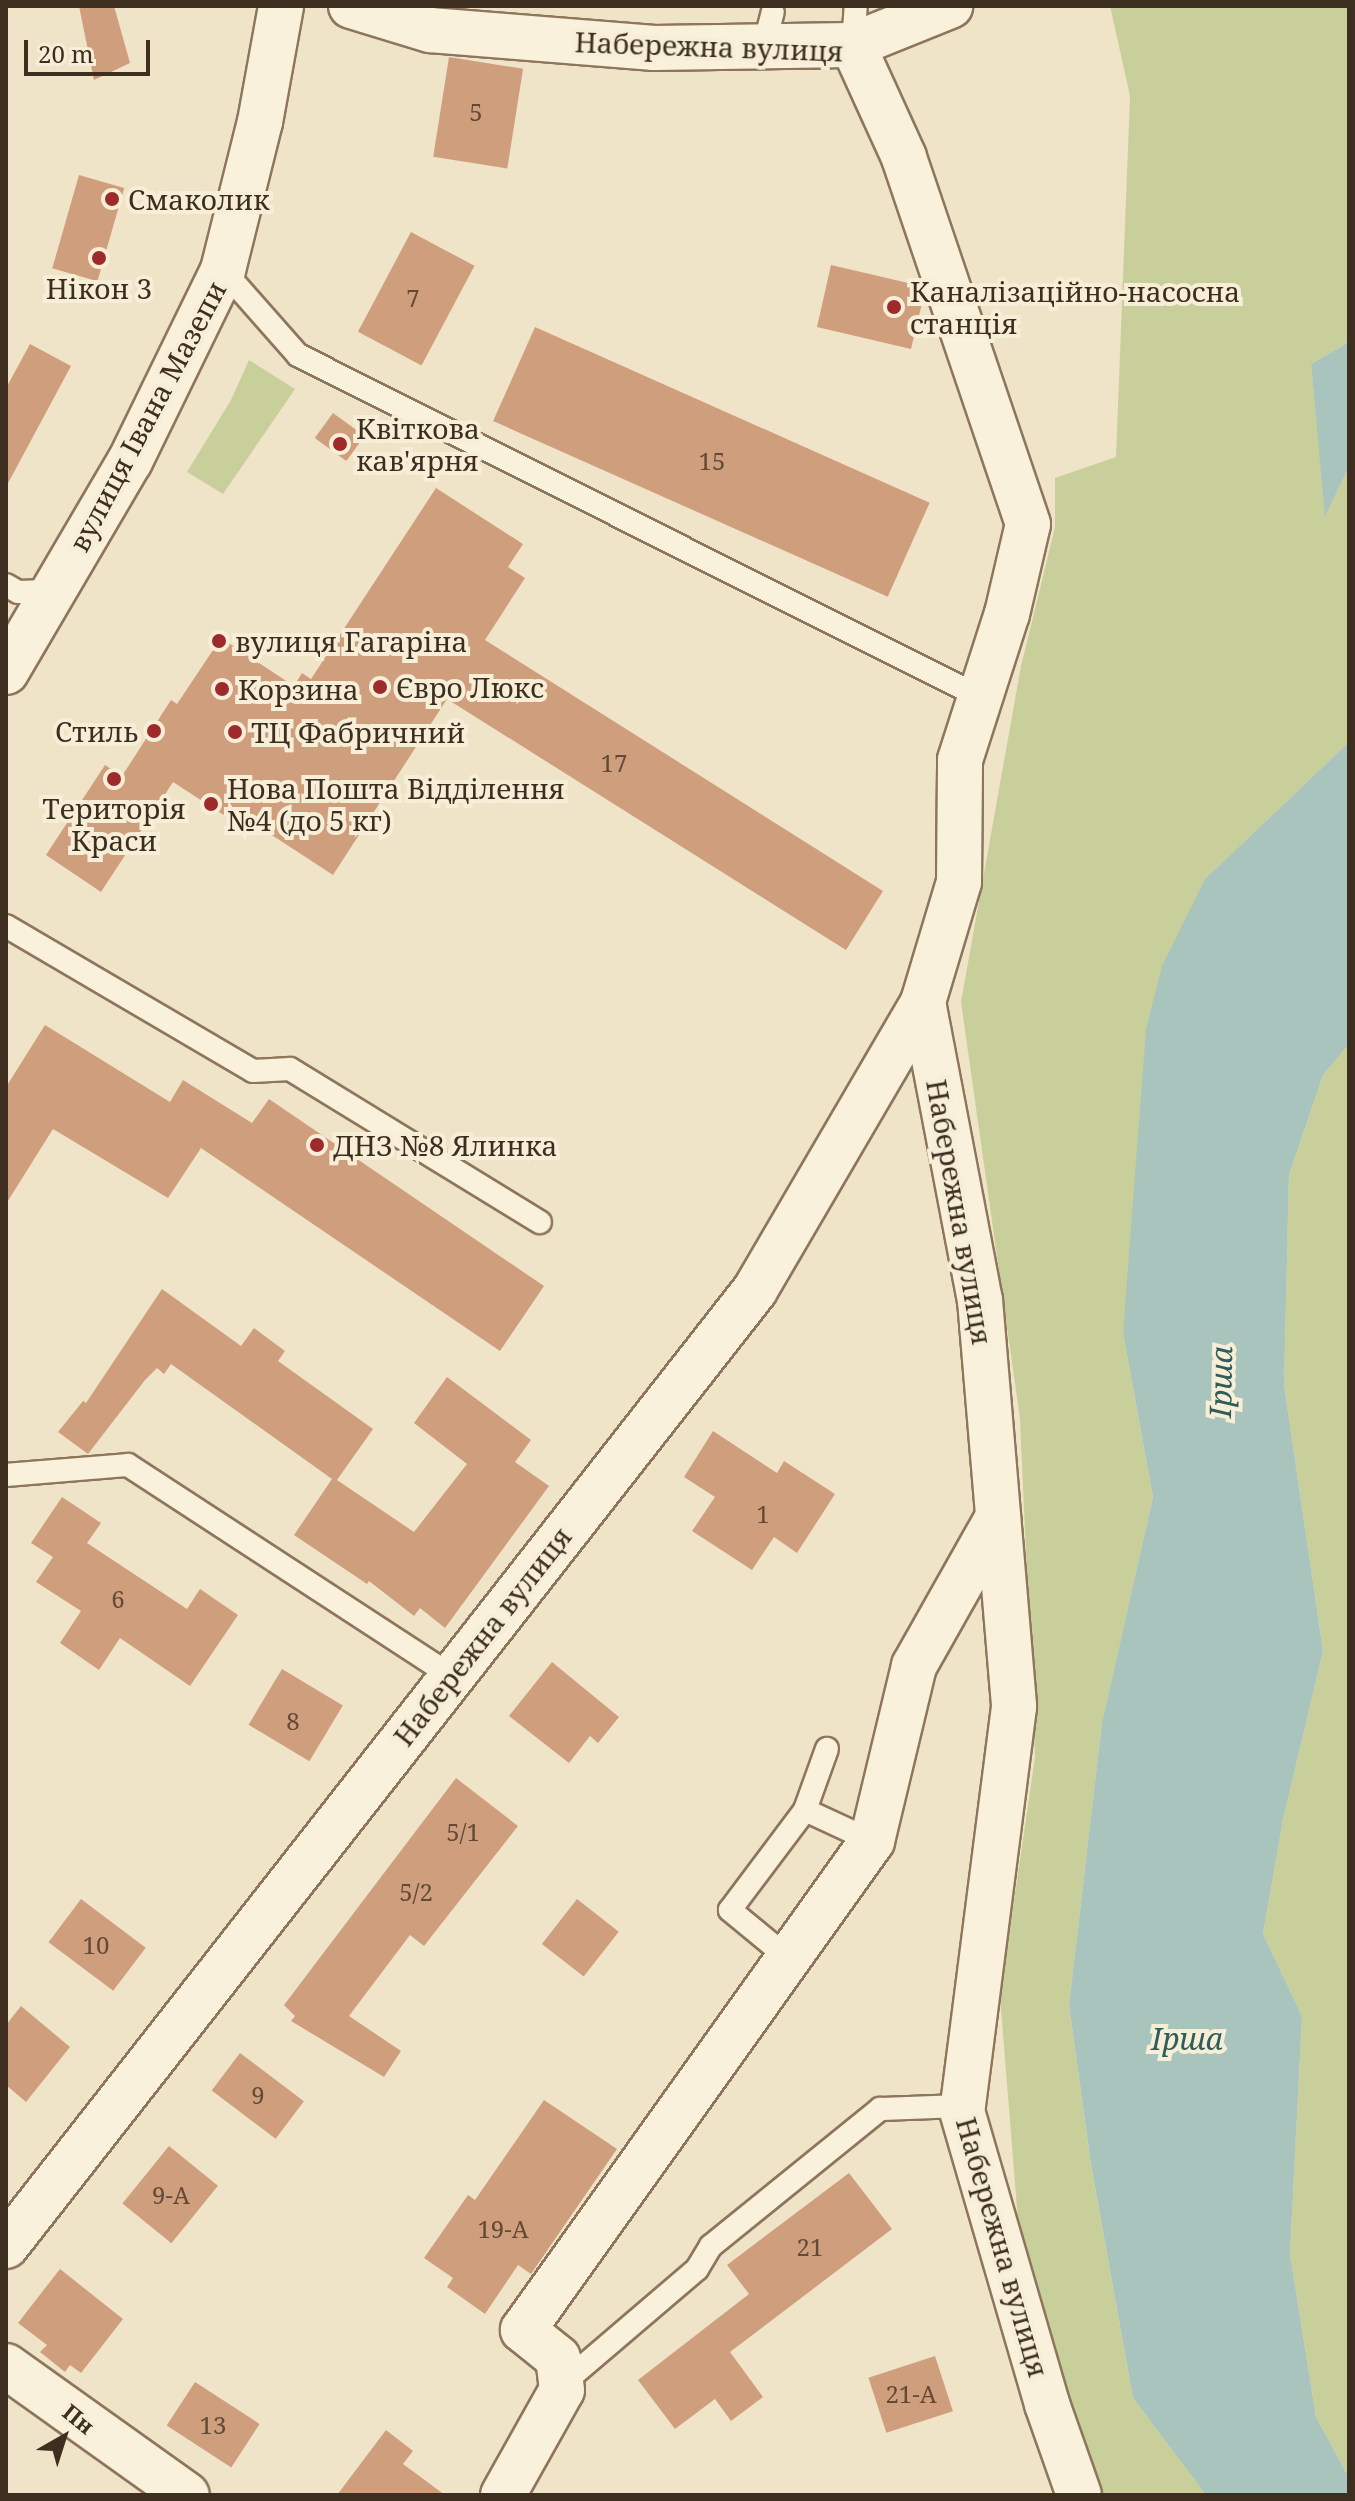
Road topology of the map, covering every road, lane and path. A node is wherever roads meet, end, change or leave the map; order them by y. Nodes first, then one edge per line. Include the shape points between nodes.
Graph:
1 (281, 6) edge
2 (351, 6) edge
3 (950, 6) edge
4 (433, 18) edge
5 (854, 26) edge
6 (223, 270) junction
7 (6, 585) edge
8 (54, 591) junction
9 (6, 672) edge
10 (980, 697) junction
11 (6, 926) edge
12 (923, 1002) junction
13 (540, 1222) dead end
14 (6, 1475) edge
15 (998, 1517) junction
16 (450, 1675) junction
17 (827, 1749) dead end
18 (805, 1810) junction
19 (872, 1841) junction
20 (787, 1957) junction
21 (962, 2106) junction
22 (6, 2246) edge
23 (6, 2366) edge
24 (560, 2386) junction
25 (187, 2495) edge
26 (503, 2495) edge
27 (1079, 2495) edge

1 - 6 street, вулиця Івана Мазепи via 260,122
2 - 4 street, Набережна вулиця
3 - 5 street
4 - 5 street, Набережна вулиця via 654,48 768,29
5 - 10 street, Набережна вулиця via 1028,524
6 - 8 street, вулиця Івана Мазепи via 130,461
6 - 10 lane via 298,355
7 - 8 lane via 18,592
8 - 9 street, вулиця Івана Мазепи
10 - 12 street, Набережна вулиця via 960,760 959,882
11 - 13 lane via 253,1071 290,1069
12 - 15 street, Набережна вулиця via 980,1300
12 - 16 street, Набережна вулиця via 755,1290
14 - 16 lane via 128,1465
15 - 19 street via 914,1666
15 - 21 street, Набережна вулиця via 1014,1707
16 - 22 street, Набережна вулиця
17 - 18 lane
18 - 19 lane
18 - 20 lane via 730,1910
19 - 20 street
20 - 24 street via 523,2330 558,2358
21 - 24 lane via 880,2109 711,2246 697,2269
21 - 27 street, Набережна вулиця via 1025,2333
23 - 25 street
24 - 26 street

